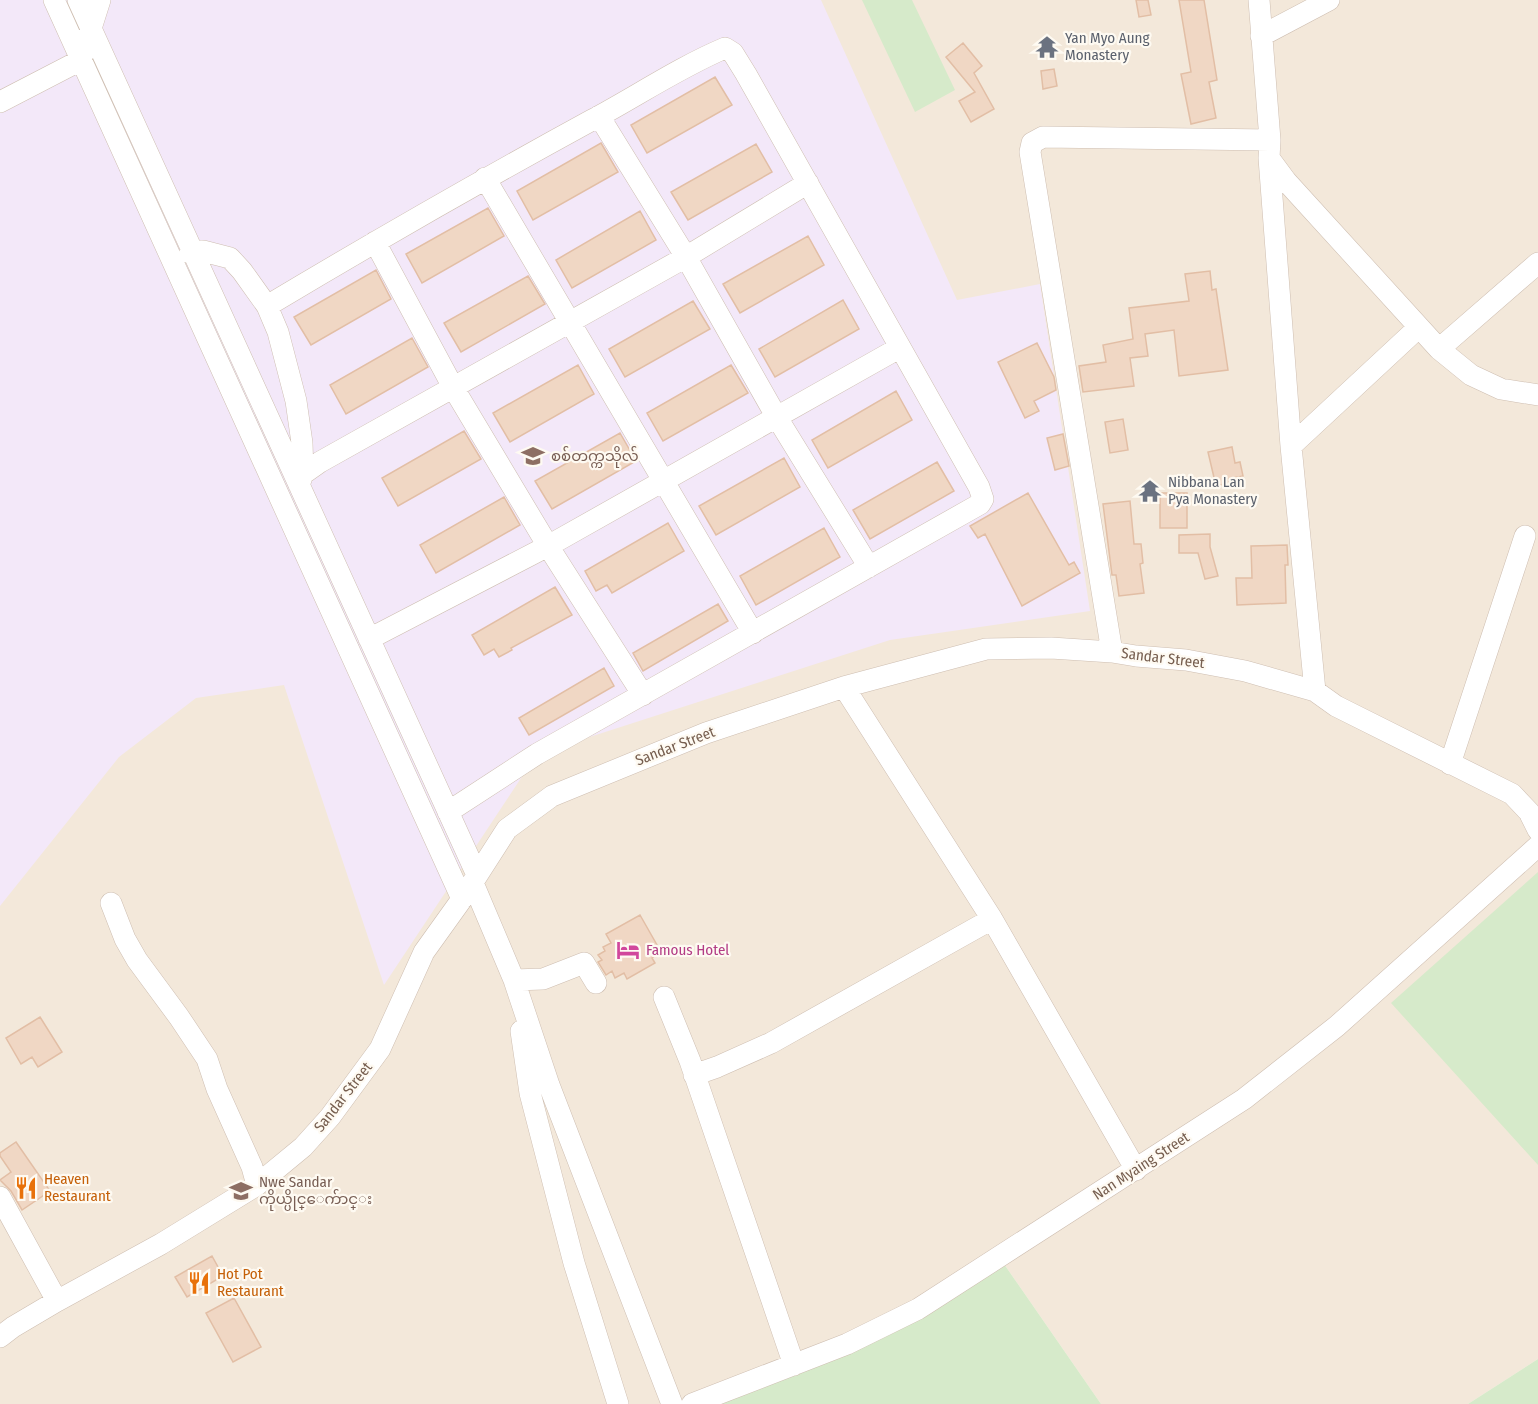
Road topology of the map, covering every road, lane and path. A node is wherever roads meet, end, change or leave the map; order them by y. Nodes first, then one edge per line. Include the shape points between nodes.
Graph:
1 (54, 0) edge
2 (94, 0) edge
3 (1259, 0) edge
4 (1329, 0) edge
5 (90, 27) junction
6 (1261, 36) junction
7 (81, 60) junction
8 (0, 102) edge
9 (599, 116) junction
10 (1269, 149) junction
11 (485, 178) junction
12 (808, 183) junction
13 (375, 242) junction
14 (191, 253) junction
15 (686, 257) junction
16 (1538, 263) edge
17 (267, 306) junction
18 (569, 322) junction
19 (1418, 328) junction
20 (899, 348) junction
21 (1439, 349) junction
22 (454, 389) junction
23 (1538, 395) edge
24 (776, 416) junction
25 (1291, 446) junction
26 (301, 479) junction
27 (665, 481) junction
28 (1525, 536) dead end
29 (548, 546) junction
30 (869, 567) junction
31 (753, 633) junction
32 (369, 639) junction
33 (1112, 652) junction
34 (844, 687) junction
35 (1315, 691) junction
36 (643, 695) junction
37 (1450, 764) junction
38 (1512, 794) junction
39 (1538, 795) edge
40 (448, 812) junction
41 (1538, 830) edge
42 (1538, 846) edge
43 (471, 886) junction
44 (111, 903) dead end
45 (992, 919) junction
46 (514, 980) junction
47 (596, 983) dead end
48 (664, 997) dead end
49 (694, 1075) junction
50 (1136, 1170) junction
51 (257, 1185) junction
52 (0, 1197) edge
53 (57, 1301) junction
54 (0, 1337) edge
55 (794, 1365) junction
56 (618, 1404) edge
57 (672, 1404) edge
58 (692, 1404) edge

1 - 7 street
2 - 5 street
3 - 6 street
4 - 6 street
5 - 7 street
5 - 14 street
6 - 10 street
7 - 8 street
7 - 43 street
9 - 11 street
9 - 12 street via 691,62 725,48 733,53
9 - 15 street
10 - 19 street via 1287,181
10 - 25 street
10 - 33 street via 1043,137 1032,143 1030,152
11 - 13 street
11 - 18 street
12 - 15 street
12 - 20 street
13 - 17 street
13 - 22 street
14 - 17 street via 203,251 230,258
14 - 26 street
15 - 18 street
15 - 24 street
16 - 21 street
17 - 26 street via 278,332 296,402 302,443
18 - 22 street
18 - 27 street
19 - 21 street
19 - 25 street
20 - 24 street
20 - 30 street via 983,499
21 - 23 street via 1471,375 1501,389
22 - 26 street
22 - 29 street
24 - 27 street
24 - 30 street
25 - 35 street
26 - 32 street
27 - 29 street
27 - 31 street
28 - 37 street
29 - 32 street
29 - 36 street
30 - 31 street
31 - 36 street
32 - 40 street
33 - 34 street, Sandar Street via 986,649
33 - 35 street, Sandar Street via 1245,670
34 - 43 street, Sandar Street via 706,733 552,796 507,829
34 - 45 street
35 - 37 street, Sandar Street via 1336,706
36 - 40 street via 537,754
37 - 38 street, Sandar Street
38 - 39 street
38 - 41 street, Sandar Street via 1529,812
40 - 43 street
42 - 50 street, Nan Myaing Street via 1337,1026 1244,1099
43 - 46 street
43 - 51 street, Sandar Street via 424,952 380,1049 303,1147
44 - 51 street via 137,960 207,1059
45 - 49 street via 771,1043
45 - 50 street
46 - 47 street via 543,979 584,963
46 - 56 street via 530,1093 574,1263
46 - 57 street via 549,1085
48 - 49 street
49 - 55 street
50 - 55 street, Nan Myaing Street via 918,1309
51 - 53 street, Sandar Street
52 - 53 street
53 - 54 street, Sandar Street
55 - 58 street, Nan Myaing Street

